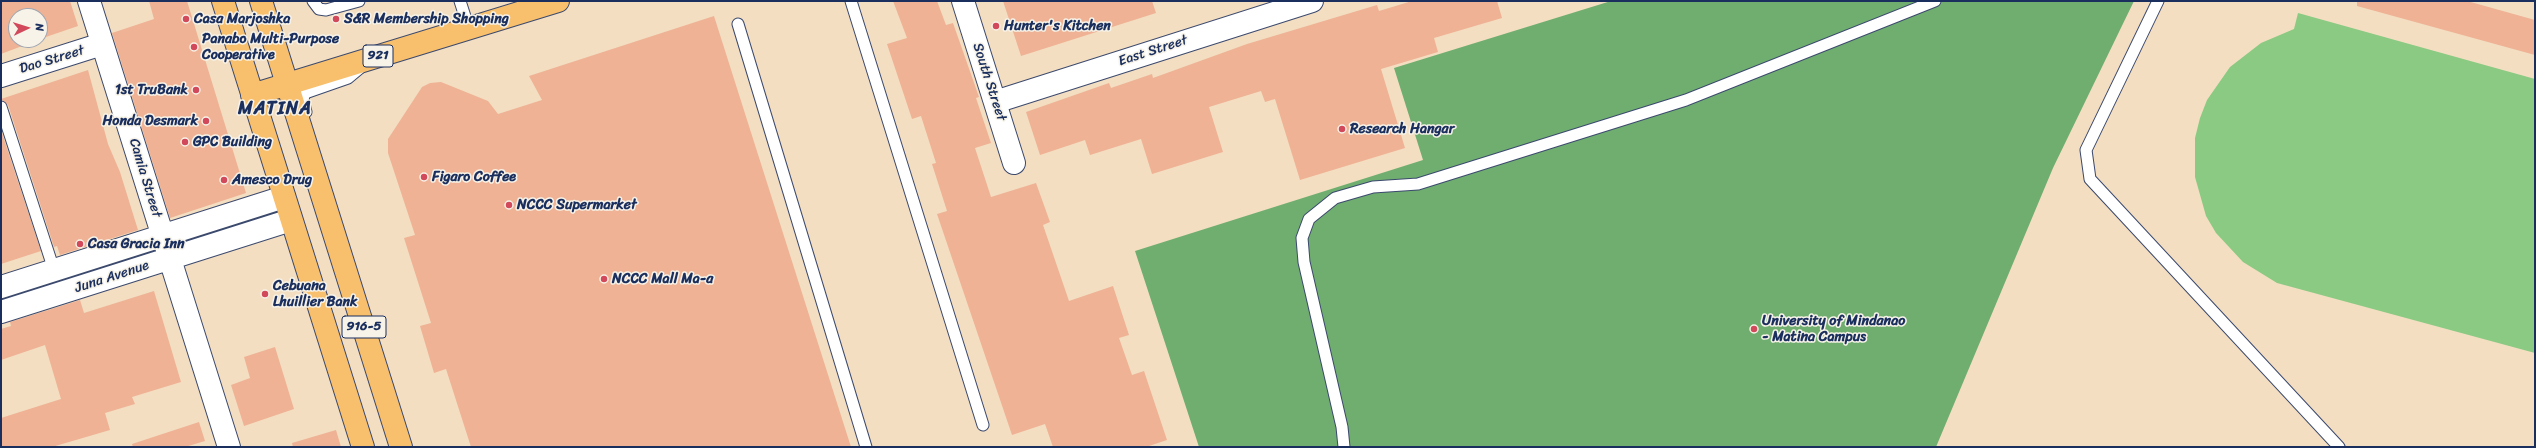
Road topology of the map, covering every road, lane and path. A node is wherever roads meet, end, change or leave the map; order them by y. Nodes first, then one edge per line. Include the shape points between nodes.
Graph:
1 (89, 1) edge
2 (223, 1) edge
3 (261, 1) edge
4 (313, 1) edge
5 (359, 1) edge
6 (460, 1) edge
7 (558, 1) edge
8 (851, 1) edge
9 (963, 1) edge
10 (1312, 1) edge
11 (1935, 1) edge
12 (2158, 1) edge
13 (738, 24) dead end
14 (469, 29) junction
15 (102, 44) junction
16 (374, 58) junction
17 (1, 76) edge
18 (287, 84) junction
19 (252, 95) junction
20 (995, 102) junction
21 (1, 106) edge
22 (1014, 164) dead end
23 (284, 197) junction
24 (326, 208) junction
25 (291, 220) junction
26 (163, 235) junction
27 (170, 258) junction
28 (54, 270) junction
29 (1, 287) edge
30 (1, 312) edge
31 (983, 425) dead end
32 (230, 447) edge
33 (363, 447) edge
34 (401, 447) edge
35 (866, 447) edge
36 (1344, 447) edge
37 (2339, 447) edge

1 - 15 street, Camia Street
2 - 19 main road, 916-5
3 - 18 main road, 916-5
4 - 5 lane via 319,9 326,10
6 - 14 lane
7 - 14 main road, 921
8 - 31 lane
9 - 20 street, South Street
10 - 20 street, East Street
11 - 36 lane via 1686,100 1418,184 1373,187 1335,198 1309,219 1302,238 1304,262 1342,427
12 - 37 lane via 2086,150 2090,179
13 - 35 lane
14 - 16 main road, 921
15 - 17 street, Dao Street
15 - 26 street, Camia Street
16 - 18 main road, 921
16 - 24 lane via 348,78 309,90 304,96 327,179
18 - 19 main road, 921
18 - 24 main road, 916-5
19 - 23 main road, 916-5
20 - 22 street, South Street
21 - 28 lane
23 - 25 main road, 916-5
23 - 26 street, Juna Avenue
24 - 34 main road, 916-5
25 - 27 street, Juna Avenue
25 - 33 main road, 916-5
26 - 27 street, Camia Street
26 - 28 street, Juna Avenue
27 - 30 street, Juna Avenue
27 - 32 street, Camia Street
28 - 29 street, Juna Avenue

